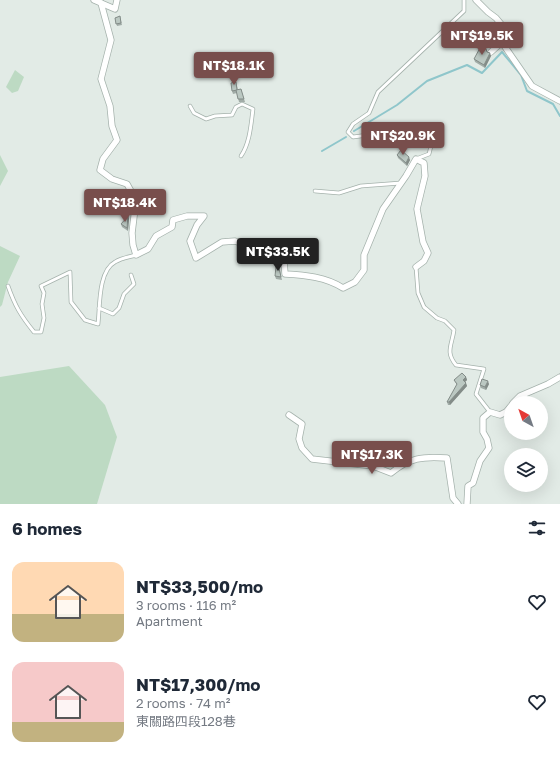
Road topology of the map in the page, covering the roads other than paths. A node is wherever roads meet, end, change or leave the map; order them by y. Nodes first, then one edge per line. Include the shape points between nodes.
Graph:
1 (94, 0) edge
2 (116, 0) edge
3 (464, 0) edge
4 (476, 0) edge
5 (101, 3) junction
6 (502, 42) junction
7 (490, 52) edge
8 (560, 101) edge
9 (190, 106) dead end
10 (241, 156) dead end
11 (416, 159) junction
12 (401, 183) junction
13 (315, 191) dead end
14 (136, 255) junction
15 (416, 267) joint
16 (131, 275) dead end
17 (8, 286) dead end
18 (99, 308) junction
19 (560, 377) edge
20 (520, 396) edge
21 (490, 412) junction
22 (504, 413) edge
23 (289, 415) dead end
24 (458, 504) edge
25 (467, 504) edge

1 - 5 street
2 - 5 street via 115,9
3 - 11 lane via 464,11 378,92 369,112 353,124 348,132 353,137 368,135 382,141 404,142 424,139 431,146 429,154
4 - 6 street via 501,24
5 - 14 street via 111,40 101,79 117,140 103,159 100,170 112,179 127,184 136,200 132,233
6 - 7 street
6 - 8 street via 532,86
9 - 10 lane via 194,113 206,119 232,115 236,107 242,104 253,109 251,126
11 - 12 street
11 - 15 street via 424,163 425,176 417,210 423,242 428,253 424,261
12 - 13 lane via 361,186 339,193
12 - 14 street via 383,209 364,255 364,270 355,282 343,288 305,275 285,274 284,261 235,241 222,242 196,258 190,241 204,216 187,216 173,220 172,227 156,236 148,249
14 - 18 lane via 113,262 106,271
15 - 21 lane via 418,293 424,307 454,330 449,350 450,358 456,365 484,369 476,394
16 - 18 lane via 134,284 124,294 119,308 113,314
17 - 18 lane via 15,306 34,332 41,332 44,318 44,294 41,286 70,272 71,302 85,320 98,324
19 - 20 street
21 - 22 street via 500,415
21 - 25 street via 483,418 483,432 488,448 480,461 473,483 468,486
23 - 24 street via 302,424 299,439 302,448 312,459 373,466 391,473 401,464 416,458 447,458 453,498

